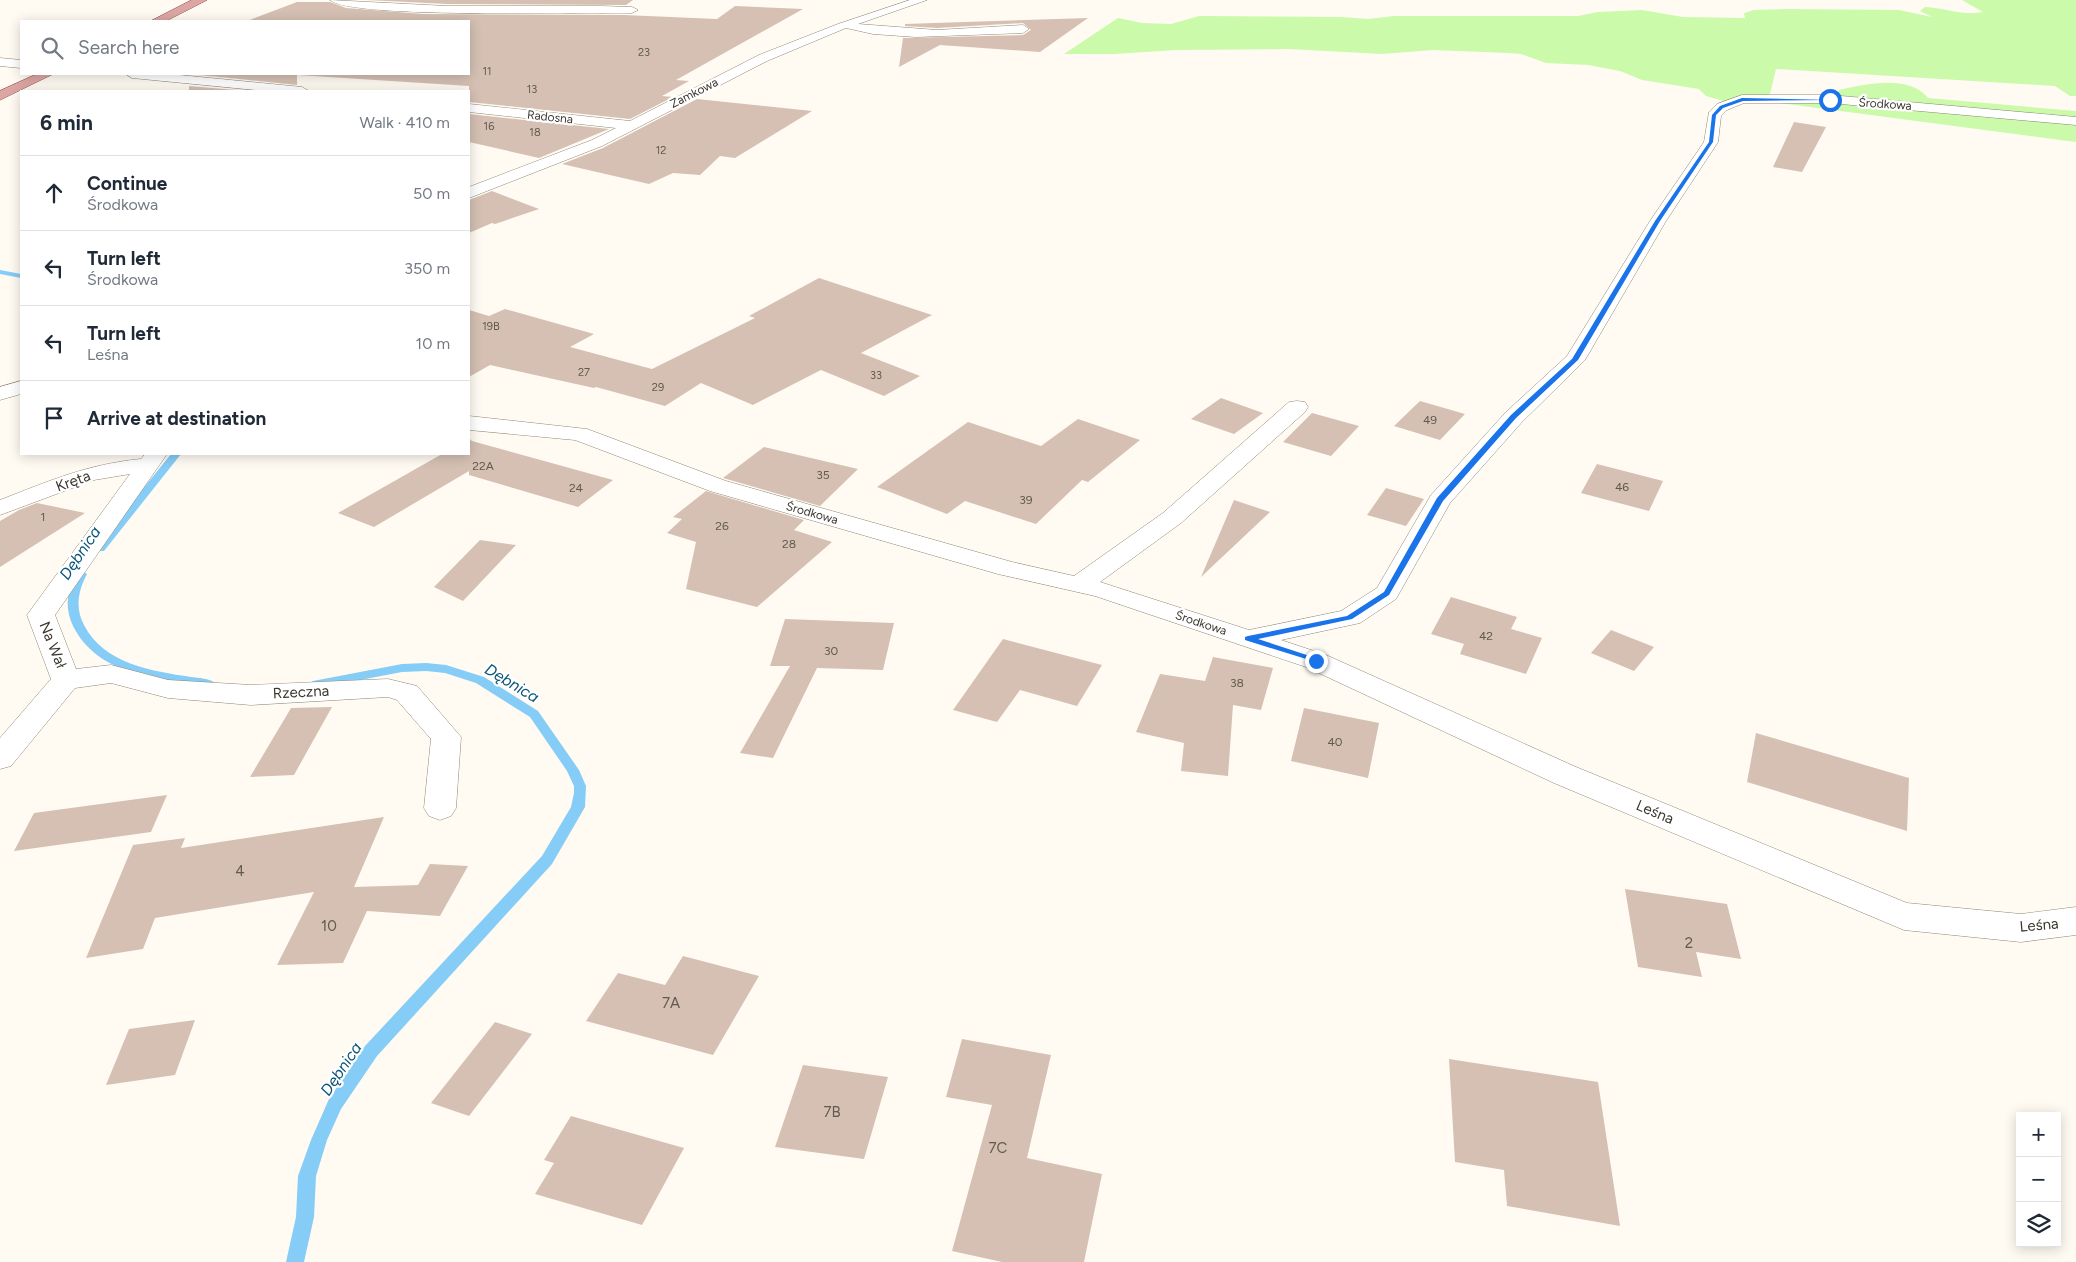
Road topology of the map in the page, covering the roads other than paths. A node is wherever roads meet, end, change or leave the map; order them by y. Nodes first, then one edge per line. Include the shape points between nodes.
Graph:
1 (201, 0) edge
2 (336, 0) edge
3 (921, 0) edge
4 (632, 10) dead end
5 (159, 20) edge
6 (842, 26) junction
7 (1023, 29) dead end
8 (45, 75) edge
9 (142, 75) edge
10 (292, 90) edge
11 (0, 96) edge
12 (470, 108) edge
13 (2076, 121) edge
14 (631, 125) junction
15 (470, 193) edge
16 (20, 387) edge
17 (0, 394) edge
18 (20, 398) edge
19 (1297, 408) dead end
20 (470, 423) edge
21 (152, 459) edge
22 (0, 508) edge
23 (1078, 584) junction
24 (1248, 639) junction
25 (66, 680) junction
26 (0, 758) edge
27 (440, 808) dead end
28 (2076, 921) edge

1 - 5 main road
2 - 4 street via 384,7
3 - 6 street, Zamkowa
6 - 7 street via 880,32 952,35
6 - 14 street, Zamkowa via 763,58
8 - 11 main road
9 - 10 street
12 - 14 street, Radosna
13 - 24 street, Środkowa via 1906,105 1782,98 1742,100 1722,107 1714,115 1711,142 1658,221 1575,360 1514,417 1440,500 1387,593 1350,618
14 - 15 street, Zamkowa via 597,143
16 - 17 street
17 - 18 street
19 - 23 street via 1172,518
20 - 23 street, Środkowa via 579,434 718,486 1007,569
21 - 22 street, Kręta via 86,475
21 - 25 street, Na Wał via 41,615
23 - 24 street, Środkowa
24 - 28 street, Leśna via 1316,661 1565,775 1904,916 2021,928
25 - 26 street, Na Wał
25 - 27 street, Rzeczna via 111,674 168,689 251,695 388,688 407,693 446,737

